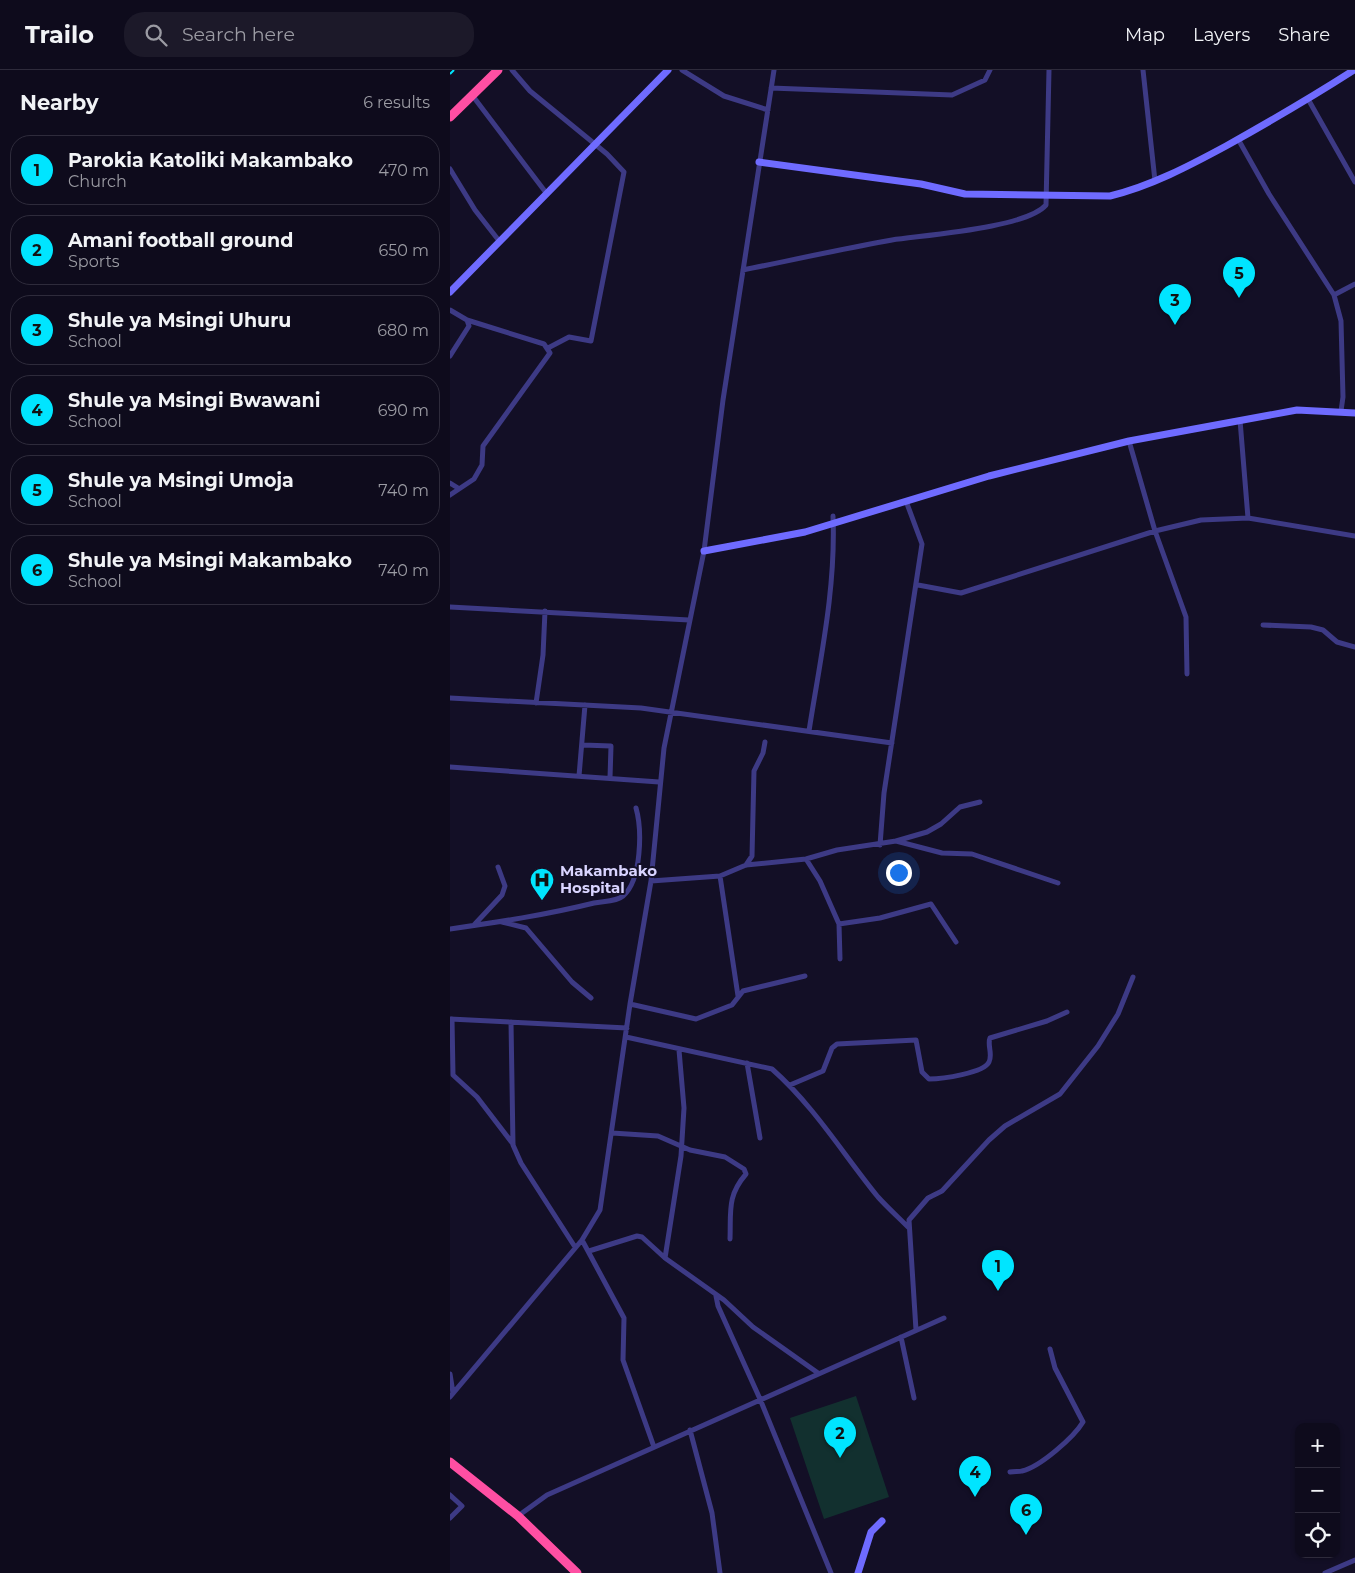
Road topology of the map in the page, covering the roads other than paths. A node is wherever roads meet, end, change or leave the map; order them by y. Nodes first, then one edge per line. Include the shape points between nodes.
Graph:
1 (498, 70) edge
2 (512, 70) edge
3 (668, 70) edge
4 (682, 70) edge
5 (774, 70) edge
6 (990, 70) edge
7 (1049, 70) edge
8 (1143, 70) edge
9 (1354, 70) edge
10 (771, 88) junction
11 (472, 95) junction
12 (1308, 99) junction
13 (768, 110) junction
14 (450, 117) edge
15 (1238, 139) junction
16 (595, 144) junction
17 (759, 162) junction
18 (450, 169) edge
19 (1155, 181) junction
20 (1355, 182) edge
21 (547, 194) junction
22 (1045, 195) junction
23 (500, 242) junction
24 (743, 270) junction
25 (1355, 284) edge
26 (450, 292) edge
27 (1334, 295) junction
28 (450, 310) edge
29 (467, 320) junction
30 (548, 348) junction
31 (450, 356) edge
32 (1341, 411) junction
33 (1355, 413) edge
34 (1240, 420) junction
35 (1129, 441) junction
36 (450, 483) edge
37 (458, 488) junction
38 (450, 495) edge
39 (906, 501) junction
40 (1248, 518) junction
41 (833, 520) junction
42 (1154, 531) junction
43 (1355, 536) edge
44 (704, 551) junction
45 (918, 585) junction
46 (450, 607) edge
47 (545, 611) junction
48 (690, 620) junction
49 (1263, 625) dead end
50 (1355, 647) edge
51 (1187, 674) dead end
52 (450, 698) edge
53 (536, 703) junction
54 (586, 706) junction
55 (671, 712) junction
56 (809, 731) junction
57 (765, 742) dead end
58 (892, 743) junction
59 (583, 745) junction
60 (450, 767) edge
61 (579, 776) junction
62 (610, 778) junction
63 (659, 782) junction
64 (980, 802) dead end
65 (636, 808) dead end
66 (896, 841) junction
67 (880, 845) junction
68 (806, 859) junction
69 (746, 865) junction
70 (498, 867) dead end
71 (720, 876) junction
72 (651, 881) junction
73 (1058, 883) dead end
74 (499, 921) junction
75 (839, 924) junction
76 (473, 925) junction
77 (450, 929) edge
78 (956, 942) dead end
79 (840, 959) dead end
80 (805, 976) dead end
81 (1133, 977) dead end
82 (738, 996) junction
83 (591, 998) dead end
84 (630, 1004) junction
85 (1067, 1012) dead end
86 (451, 1019) edge
87 (511, 1022) junction
88 (627, 1028) junction
89 (626, 1037) junction
90 (679, 1050) junction
91 (748, 1063) junction
92 (451, 1078) edge
93 (790, 1085) junction
94 (612, 1133) junction
95 (760, 1138) dead end
96 (513, 1145) junction
97 (680, 1146) junction
98 (908, 1226) junction
99 (730, 1239) dead end
100 (582, 1240) junction
101 (575, 1248) junction
102 (590, 1251) junction
103 (665, 1258) junction
104 (716, 1296) junction
105 (944, 1318) dead end
106 (916, 1330) junction
107 (900, 1337) junction
108 (1050, 1349) dead end
109 (818, 1373) junction
110 (450, 1374) edge
111 (451, 1395) edge
112 (914, 1398) dead end
113 (760, 1399) junction
114 (690, 1430) junction
115 (654, 1447) junction
116 (450, 1462) edge
117 (1010, 1472) dead end
118 (450, 1495) edge
119 (518, 1516) junction
120 (450, 1518) edge
121 (882, 1521) dead end
122 (1355, 1560) edge
123 (577, 1573) edge
124 (720, 1573) edge
125 (831, 1573) edge
126 (858, 1573) edge
127 (1325, 1573) edge

1 - 11 highway
2 - 16 street via 530,91
3 - 16 street
4 - 13 street via 724,96
5 - 10 street
6 - 10 street via 985,80 952,95
7 - 22 street
8 - 19 street
9 - 12 street
10 - 13 street
11 - 14 highway
11 - 21 street
12 - 15 street
12 - 20 street
13 - 17 street
15 - 19 street
15 - 27 street
16 - 21 street
16 - 30 street via 624,172 590,340 569,336
17 - 22 street via 921,184 965,194
17 - 24 street
18 - 23 street via 475,210
19 - 22 street via 1110,196
21 - 23 street
22 - 24 street via 1046,204 1042,209 1002,223 891,240
23 - 26 street
24 - 44 street
25 - 27 street
27 - 32 street via 1341,321
28 - 29 street
29 - 30 street via 501,328
29 - 31 street via 469,326
30 - 37 street via 550,353 483,446 482,465 474,478
32 - 33 street
32 - 34 street via 1297,410
34 - 35 street
34 - 40 street
35 - 39 street via 989,476
35 - 42 street
36 - 37 street
37 - 38 street
39 - 41 street
39 - 45 street via 922,544
40 - 42 street via 1202,520
40 - 43 street
41 - 44 street via 805,532
41 - 56 street via 831,595
42 - 45 street via 961,593
42 - 51 street via 1186,617
44 - 48 street
45 - 58 street
46 - 47 street
47 - 48 street
47 - 53 street
48 - 55 street
49 - 50 street via 1311,627 1323,630 1337,642
52 - 53 street
53 - 54 street
54 - 55 street
54 - 59 street
55 - 56 street
55 - 63 street
56 - 58 street
57 - 69 street via 754,771 752,856
58 - 67 street
59 - 61 street
59 - 62 street via 612,746
60 - 61 street
61 - 62 street
62 - 63 street
63 - 72 street
64 - 66 street via 960,806 927,832
65 - 74 street via 640,823 637,864 633,881 624,895 575,909
66 - 67 street
66 - 73 street via 942,854 972,854
67 - 68 street via 837,850
68 - 69 street
68 - 75 street
69 - 71 street
70 - 76 street via 504,886 502,895
71 - 72 street
71 - 82 street
72 - 84 street
74 - 76 street
74 - 83 street via 526,928 572,982
75 - 78 street via 880,918 931,904
75 - 79 street
76 - 77 street
80 - 82 street via 744,991
81 - 98 street via 1113,1022 1060,1094 1005,1126 942,1191 924,1203 909,1220
82 - 84 street via 736,1003 696,1019
84 - 88 street
85 - 93 street via 990,1038 989,1063 970,1073 929,1080 922,1072 916,1040 837,1044 832,1048 823,1071
86 - 87 street
86 - 92 street
87 - 88 street
87 - 96 street
88 - 89 street
89 - 90 street
89 - 94 street
90 - 91 street
90 - 97 street via 684,1108
91 - 93 street via 772,1069
91 - 95 street
92 - 96 street via 477,1097
93 - 98 street via 879,1197
94 - 97 street via 658,1136
94 - 100 street via 600,1210
96 - 101 street via 521,1164
97 - 99 street via 725,1157 746,1172 731,1197
97 - 103 street
98 - 106 street
100 - 101 street
100 - 102 street
101 - 111 street
102 - 103 street via 637,1236
102 - 115 street via 624,1318 624,1360
103 - 104 street
104 - 109 street
104 - 113 street
105 - 106 street
106 - 107 street
107 - 109 street
107 - 112 street
108 - 117 street via 1055,1368 1083,1422 1044,1460 1022,1471
109 - 113 street
110 - 111 street
113 - 114 street
113 - 125 street
114 - 115 street
114 - 124 street via 712,1512
115 - 119 street via 547,1495
116 - 119 highway
118 - 120 street via 462,1506
119 - 123 highway
121 - 126 street via 870,1532
122 - 127 street

